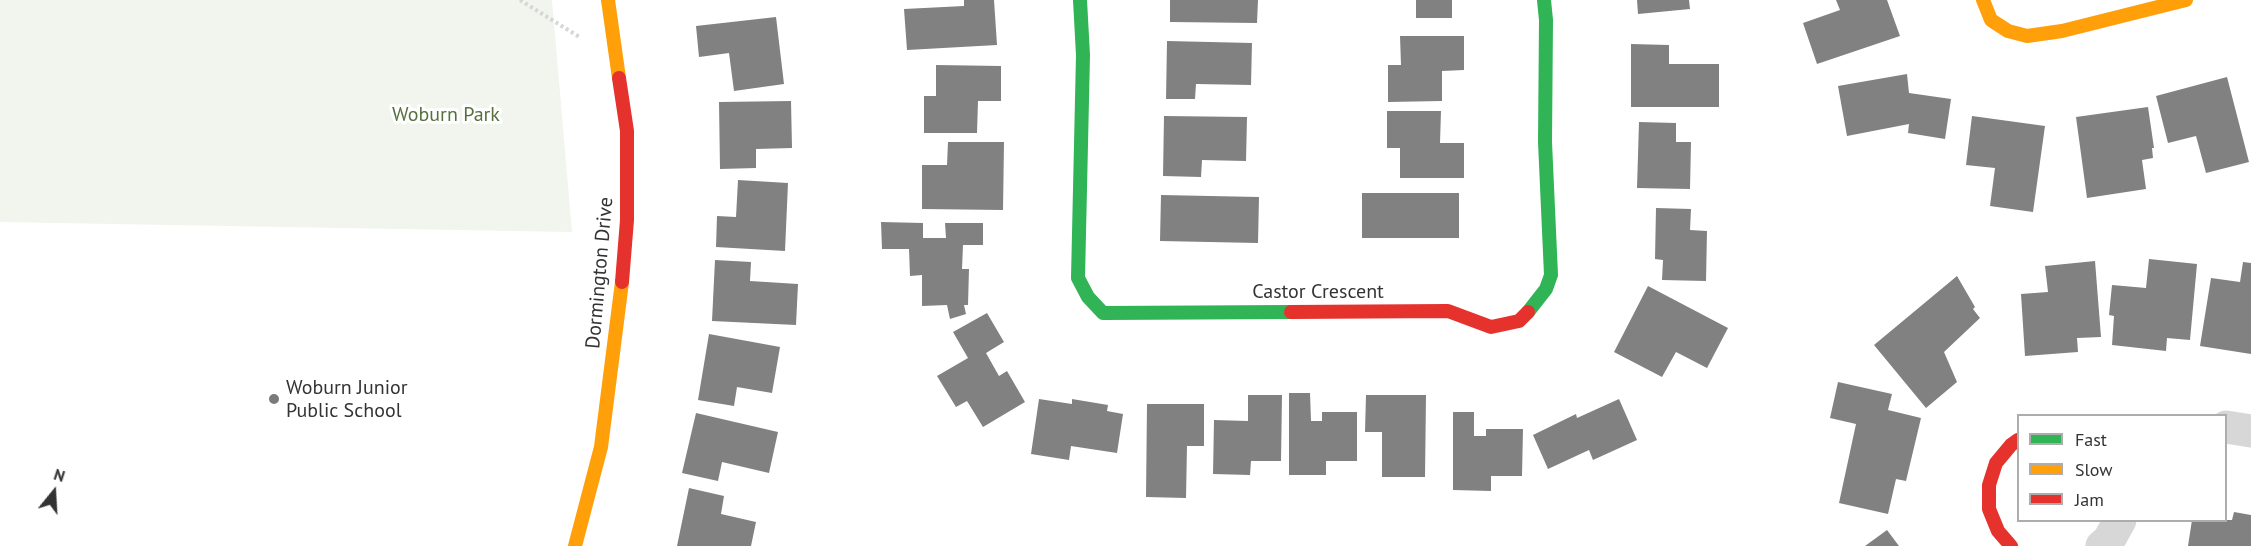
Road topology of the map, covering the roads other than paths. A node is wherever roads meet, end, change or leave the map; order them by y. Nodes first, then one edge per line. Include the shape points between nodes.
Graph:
1 (608, 0) edge
2 (1080, 0) edge
3 (1544, 0) edge
4 (1983, 0) edge
5 (2186, 0) edge
6 (2227, 428) edge
7 (2251, 431) edge
8 (2017, 441) edge
9 (2119, 522) edge
10 (575, 546) edge
11 (2011, 546) edge
12 (2102, 546) edge

1 - 10 street, Dormington Drive via 627,131 627,220 601,447
2 - 3 street, Castor Crescent via 1083,55 1078,278 1103,313 1448,311 1491,327 1519,321 1546,289 1551,275
4 - 5 street via 1991,20 2008,32 2027,36
6 - 7 street
8 - 11 street via 1996,463 1989,485 1989,509 1998,531
9 - 12 street

